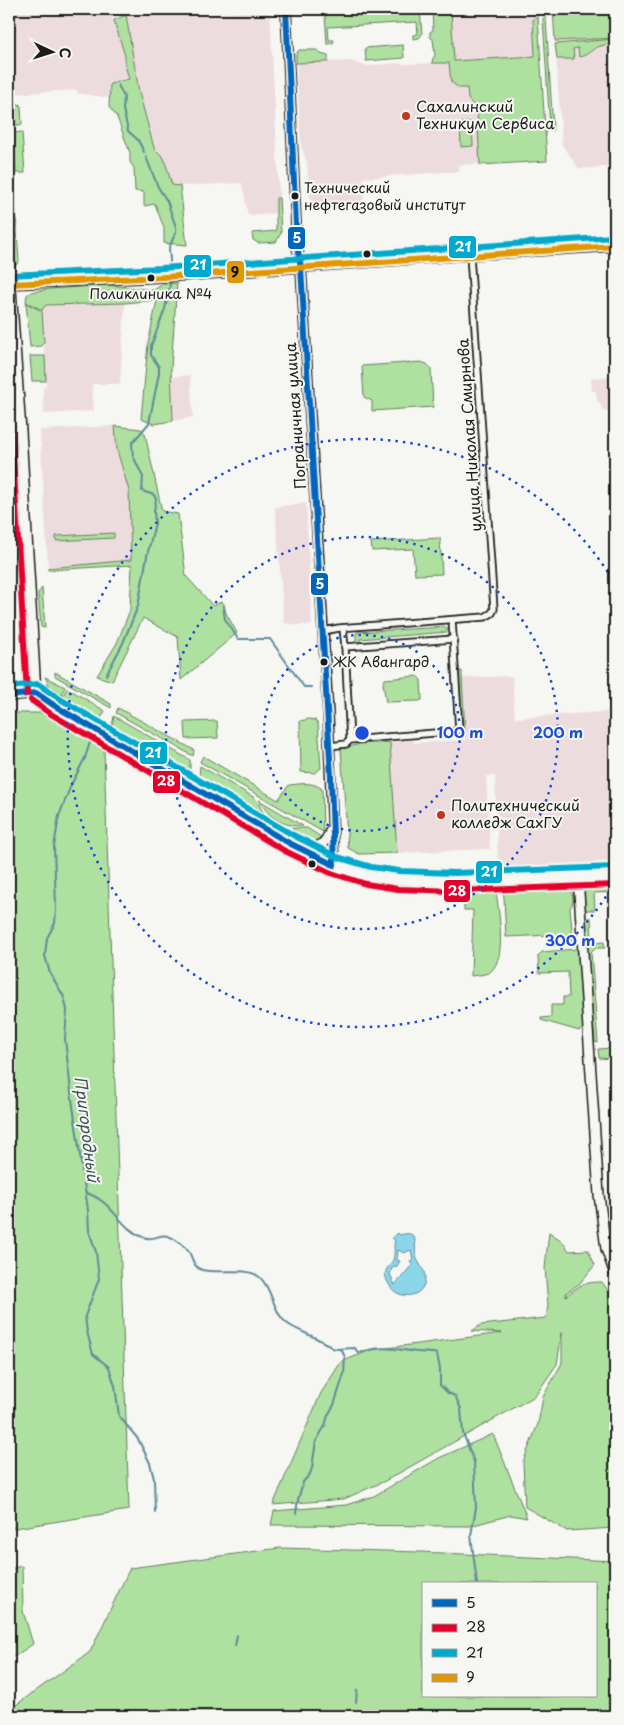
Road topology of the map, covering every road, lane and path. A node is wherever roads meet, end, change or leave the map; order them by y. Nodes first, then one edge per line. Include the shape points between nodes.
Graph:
1 (286, 9) edge
2 (615, 246) edge
3 (470, 255) junction
4 (9, 260) edge
5 (301, 267) junction
6 (9, 284) edge
7 (21, 431) junction
8 (9, 432) edge
9 (452, 620) junction
10 (343, 628) junction
11 (323, 631) junction
12 (454, 639) junction
13 (345, 647) junction
14 (36, 693) junction
15 (9, 696) edge
16 (350, 740) junction
17 (330, 746) junction
18 (333, 823) junction
19 (299, 848) junction
20 (334, 866) junction
21 (346, 868) junction
22 (615, 876) edge
23 (578, 877) junction
24 (615, 1274) edge

1 - 5 main road, Пограничная улица via 297,246
2 - 3 main road
3 - 5 main road
3 - 9 street, улица Николая Смирнова via 495,604 492,613 485,617
4 - 6 main road
5 - 6 main road
5 - 11 main road, Пограничная улица
6 - 7 main road
7 - 8 street
7 - 14 main road
9 - 10 street
9 - 12 street
10 - 11 street
10 - 13 street
11 - 17 main road, Пограничная улица
12 - 13 street
12 - 16 street via 460,731
13 - 16 street
14 - 15 main road
14 - 19 main road
16 - 17 street via 346,744
17 - 18 main road, Пограничная улица
18 - 19 main road via 325,843 314,848
18 - 20 main road, Пограничная улица
18 - 21 main road, Пограничная улица via 339,856
19 - 20 main road
20 - 21 main road
21 - 23 main road via 368,876 398,880 455,882
22 - 23 main road
23 - 24 main road via 600,1195 606,1249

